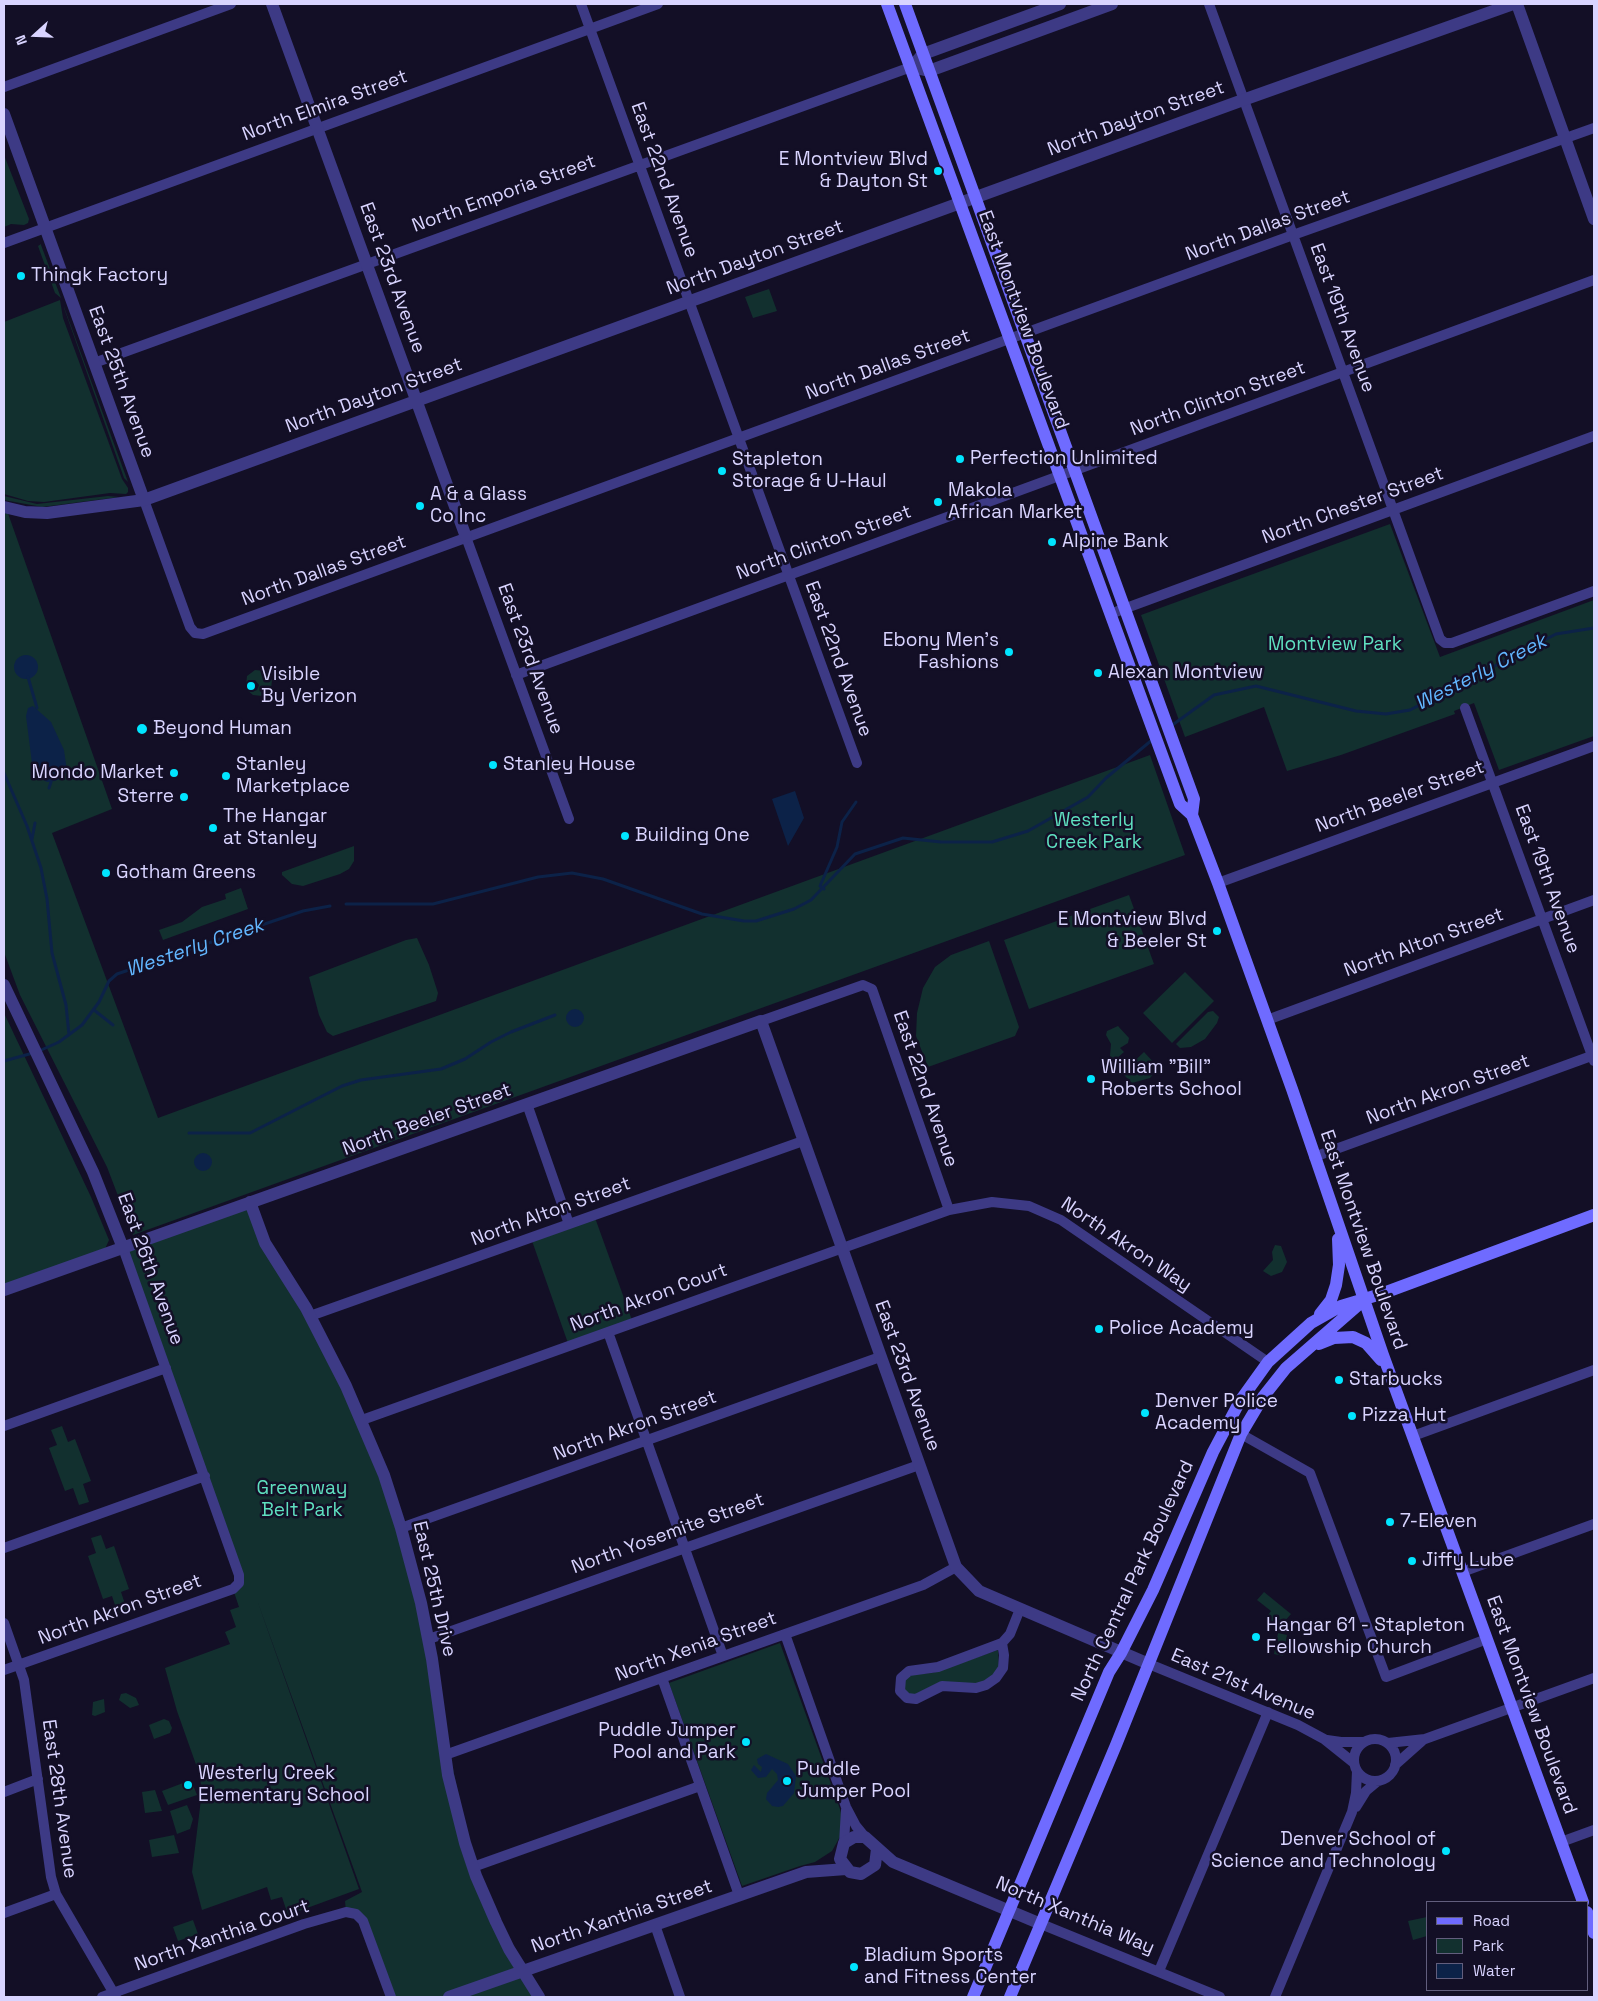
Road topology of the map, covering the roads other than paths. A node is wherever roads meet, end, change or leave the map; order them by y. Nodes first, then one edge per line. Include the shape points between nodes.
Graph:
1 (231, 4) edge
2 (272, 4) edge
3 (581, 4) edge
4 (658, 4) edge
5 (888, 4) edge
6 (905, 4) edge
7 (1060, 4) edge
8 (1112, 4) edge
9 (1209, 4) edge
10 (1515, 4) edge
11 (590, 28) junction
12 (923, 54) junction
13 (911, 67) junction
14 (929, 71) junction
15 (4, 87) edge
16 (1243, 100) junction
17 (4, 114) edge
18 (317, 127) junction
19 (1594, 128) edge
20 (1566, 138) junction
21 (639, 164) junction
22 (975, 198) junction
23 (961, 203) junction
24 (1594, 219) edge
25 (44, 227) junction
26 (1293, 235) junction
27 (4, 243) edge
28 (367, 263) junction
29 (1594, 280) edge
30 (689, 302) junction
31 (1025, 334) junction
32 (1011, 339) junction
33 (94, 363) junction
34 (1344, 372) junction
35 (417, 401) junction
36 (1594, 436) edge
37 (738, 439) junction
38 (1074, 471) junction
39 (1060, 476) junction
40 (144, 500) junction
41 (4, 506) edge
42 (1394, 510) junction
43 (466, 537) junction
44 (788, 574) junction
45 (1594, 591) edge
46 (1125, 608) junction
47 (1110, 614) junction
48 (194, 633) joint
49 (516, 675) junction
50 (1465, 708) dead end
51 (1594, 746) edge
52 (857, 763) dead end
53 (1494, 783) junction
54 (1192, 814) junction
55 (569, 819) dead end
56 (1218, 883) junction
57 (1594, 900) edge
58 (1542, 919) junction
59 (4, 985) edge
60 (863, 985) joint
61 (1266, 1020) junction
62 (760, 1021) junction
63 (1594, 1057) edge
64 (526, 1104) junction
65 (804, 1141) junction
66 (1314, 1157) junction
67 (250, 1202) junction
68 (949, 1210) junction
69 (1594, 1215) edge
70 (570, 1224) junction
71 (1337, 1225) junction
72 (123, 1248) junction
73 (842, 1248) junction
74 (4, 1290) edge
75 (1364, 1300) junction
76 (310, 1316) junction
77 (1311, 1323) junction
78 (608, 1332) junction
79 (1298, 1356) junction
80 (880, 1357) junction
81 (1268, 1362) junction
82 (166, 1368) junction
83 (1389, 1370) junction
84 (1594, 1370) edge
85 (362, 1420) junction
86 (4, 1426) edge
87 (1240, 1434) junction
88 (1413, 1436) junction
89 (646, 1440) junction
90 (919, 1465) junction
91 (205, 1476) junction
92 (1594, 1524) edge
93 (401, 1528) junction
94 (4, 1548) edge
95 (685, 1548) junction
96 (956, 1567) junction
97 (1462, 1572) junction
98 (240, 1575) joint
99 (1020, 1609) junction
100 (4, 1622) edge
101 (785, 1634) junction
102 (429, 1639) junction
103 (1487, 1639) junction
104 (1002, 1644) junction
105 (1121, 1653) junction
106 (723, 1656) junction
107 (1149, 1664) junction
108 (19, 1665) junction
109 (4, 1670) edge
110 (662, 1678) junction
111 (1594, 1678) edge
112 (1512, 1708) junction
113 (1268, 1712) junction
114 (1324, 1739) junction
115 (1425, 1739) junction
116 (1364, 1742) junction
117 (1388, 1743) junction
118 (445, 1755) junction
119 (1396, 1765) junction
120 (1355, 1767) junction
121 (38, 1780) junction
122 (1378, 1781) junction
123 (700, 1786) junction
124 (4, 1792) edge
125 (846, 1807) junction
126 (1352, 1812) junction
127 (1594, 1830) edge
128 (865, 1837) junction
129 (1561, 1842) junction
130 (843, 1846) junction
131 (877, 1849) junction
132 (472, 1867) junction
133 (846, 1869) junction
134 (871, 1870) junction
135 (915, 1870) junction
136 (806, 1872) junction
137 (56, 1894) junction
138 (739, 1895) junction
139 (1583, 1901) edge
140 (1009, 1909) junction
141 (4, 1913) edge
142 (1588, 1915) edge
143 (1041, 1924) junction
144 (655, 1925) junction
145 (1594, 1933) edge
146 (1159, 1971) junction
147 (522, 1972) junction
148 (114, 1995) edge
149 (102, 1997) edge
150 (391, 1997) edge
151 (449, 1997) edge
152 (539, 1997) edge
153 (680, 1997) edge
154 (973, 1997) edge
155 (1010, 1997) edge
156 (1220, 1997) edge
157 (1276, 1997) edge

1 - 15 street
2 - 18 street, East 23rd Avenue
3 - 11 street, East 22nd Avenue
4 - 11 street, North Elmira Street
5 - 13 main road, East Montview Boulevard
6 - 12 main road, East Montview Boulevard
7 - 12 street
8 - 14 street
9 - 16 street, East 19th Avenue
10 - 16 street, North Dayton Street
10 - 20 street
11 - 18 street, North Elmira Street
11 - 21 street, East 22nd Avenue
12 - 13 street, North Emporia Street
12 - 14 main road, East Montview Boulevard
13 - 14 street
13 - 21 street, North Emporia Street
13 - 23 main road, East Montview Boulevard
14 - 22 main road, East Montview Boulevard
16 - 22 street, North Dayton Street
16 - 26 street, East 19th Avenue
17 - 25 street, East 25th Avenue
18 - 25 street, North Elmira Street
18 - 28 street, East 23rd Avenue
19 - 20 street, North Dallas Street
20 - 24 street
20 - 26 street, North Dallas Street
21 - 28 street, North Emporia Street
21 - 30 street, East 22nd Avenue
22 - 23 street, North Dayton Street
22 - 31 main road, East Montview Boulevard
23 - 30 street, North Dayton Street
23 - 32 main road, East Montview Boulevard
25 - 27 street, North Elmira Street
25 - 33 street, East 25th Avenue
26 - 31 street, North Dallas Street
26 - 34 street, East 19th Avenue
28 - 33 street, North Emporia Street
28 - 35 street, East 23rd Avenue
29 - 34 street, North Clinton Street
30 - 35 street, North Dayton Street
30 - 37 street, East 22nd Avenue
31 - 32 street, North Dallas Street
31 - 38 main road, East Montview Boulevard
32 - 37 street, North Dallas Street
32 - 39 main road, East Montview Boulevard
33 - 40 street, East 25th Avenue
34 - 38 street, North Clinton Street
34 - 42 street, East 19th Avenue
35 - 40 street, North Dayton Street
35 - 43 street, East 23rd Avenue
36 - 42 street, North Chester Street
37 - 43 street, North Dallas Street
37 - 44 street, East 22nd Avenue
38 - 39 street, North Clinton Street
38 - 46 main road, East Montview Boulevard
39 - 44 street, North Clinton Street
39 - 47 main road, East Montview Boulevard
40 - 41 street, North Dayton Street via 47,513
40 - 48 street, East 25th Avenue
42 - 45 street, East 19th Avenue via 1440,638 1445,643
42 - 46 street, North Chester Street
43 - 48 street, North Dallas Street via 206,633
43 - 49 street, East 23rd Avenue
44 - 49 street, North Clinton Street
44 - 52 street, East 22nd Avenue
46 - 47 street, North Chester Street
46 - 54 main road, East Montview Boulevard via 1194,799
47 - 54 main road, East Montview Boulevard via 1180,804
49 - 55 street, East 23rd Avenue
50 - 53 street, East 19th Avenue
51 - 53 street, North Beeler Street
53 - 56 street, North Beeler Street
53 - 58 street, East 19th Avenue
54 - 56 main road, East Montview Boulevard
56 - 61 main road, East Montview Boulevard
57 - 58 street, North Alton Street
58 - 61 street, North Alton Street
58 - 63 street, East 19th Avenue
59 - 72 street, East 26th Avenue via 97,1181
60 - 62 street, North Beeler Street
60 - 68 street, East 22nd Avenue via 872,989
61 - 66 main road, East Montview Boulevard
62 - 64 street, North Beeler Street
62 - 65 street, East 23rd Avenue
63 - 66 street, North Akron Street
64 - 67 street, North Beeler Street
64 - 70 street
65 - 70 street, North Alton Street
65 - 73 street, East 23rd Avenue
66 - 71 main road, East Montview Boulevard
67 - 72 street, North Beeler Street
67 - 76 street, East 25th Drive via 265,1243
68 - 73 street, North Akron Court
68 - 81 street, North Akron Way via 992,1202 1046,1212
69 - 75 main road
70 - 76 street, North Alton Street
71 - 75 main road, East Montview Boulevard
71 - 77 main road via 1339,1265 1334,1293
72 - 74 street, North Beeler Street
72 - 82 street, East 26th Avenue
73 - 78 street, North Akron Court
73 - 80 street, East 23rd Avenue
75 - 77 main road, North Central Park Boulevard via 1347,1304
75 - 79 main road, North Central Park Boulevard
75 - 83 main road, East Montview Boulevard
76 - 85 street, East 25th Drive
77 - 81 main road, North Central Park Boulevard
78 - 85 street, North Akron Court
78 - 89 street
79 - 83 main road via 1327,1340 1352,1337 1371,1347
79 - 87 main road, North Central Park Boulevard via 1263,1397
80 - 89 street, North Akron Street
80 - 90 street, East 23rd Avenue
81 - 105 main road, North Central Park Boulevard via 1240,1401 1213,1452 1153,1590
82 - 86 street
82 - 91 street, East 26th Avenue
83 - 88 main road, East Montview Boulevard
84 - 88 street
85 - 93 street, East 25th Drive
87 - 103 street via 1310,1473 1386,1677
87 - 107 main road, North Central Park Boulevard
88 - 97 main road, East Montview Boulevard
89 - 93 street, North Akron Street
89 - 95 street
90 - 95 street, North Yosemite Street
90 - 96 street, East 23rd Avenue
91 - 94 street
91 - 98 street, East 26th Avenue
92 - 97 street
93 - 102 street, East 25th Drive
95 - 102 street, North Yosemite Street
95 - 106 street
96 - 99 street, East 23rd Avenue via 979,1591
96 - 101 street, North Xenia Street via 923,1585
97 - 103 main road, East Montview Boulevard
98 - 108 street, North Akron Street via 239,1583 233,1589
99 - 104 street via 1010,1634
99 - 105 street, East 23rd Avenue
100 - 108 street, East 28th Avenue
101 - 106 street, North Xenia Street
101 - 125 street
102 - 118 street, East 25th Drive
103 - 112 main road, East Montview Boulevard
104 - 104 street via 938,1667 909,1672 901,1678 900,1691 911,1699 947,1685 970,1688 986,1685 1003,1668
105 - 107 street, East 23rd Avenue
105 - 140 main road, North Central Park Boulevard via 1109,1672
106 - 110 street, North Xenia Street
107 - 113 street, East 21st Avenue
107 - 143 main road, North Central Park Boulevard
108 - 109 street, North Akron Street
108 - 121 street, East 28th Avenue via 26,1691
110 - 118 street, North Xenia Street
110 - 123 street
111 - 112 street
112 - 115 street
112 - 129 main road, East Montview Boulevard
113 - 114 street, East 21st Avenue
113 - 146 street
114 - 116 street, East 21st Avenue
114 - 120 street, East 21st Avenue
115 - 117 street
115 - 119 street
116 - 117 street via 1380,1740
116 - 120 street via 1358,1747
117 - 119 street via 1393,1749
118 - 132 street, East 25th Drive via 454,1804
119 - 122 street via 1386,1778
120 - 122 street via 1370,1781
120 - 126 street via 1356,1798
121 - 124 street
121 - 137 street, East 28th Avenue
122 - 126 street via 1366,1791
123 - 132 street
123 - 138 street
125 - 128 street
125 - 130 street
126 - 157 street
127 - 129 street
128 - 130 street via 854,1837
128 - 131 street
129 - 139 main road, East Montview Boulevard
130 - 133 street via 840,1860
130 - 136 street, North Xanthia Street
131 - 134 street via 877,1860
131 - 135 street, North Xanthia Way via 893,1862
132 - 147 street, East 25th Drive
133 - 134 street via 861,1874
133 - 136 street, North Xanthia Street
134 - 135 street, North Xanthia Way
135 - 140 street, North Xanthia Way
136 - 138 street, North Xanthia Street
137 - 141 street
137 - 148 street, East 28th Avenue
138 - 144 street, North Xanthia Street
140 - 143 street, North Xanthia Way
140 - 154 main road, North Central Park Boulevard
142 - 145 main road
143 - 146 street, North Xanthia Way
143 - 155 main road, North Central Park Boulevard
144 - 147 street, North Xanthia Street
144 - 153 street
146 - 156 street, North Xanthia Way
147 - 151 street, North Xanthia Street
147 - 152 street, East 25th Drive
148 - 149 street, North Xanthia Court
148 - 150 street, North Xanthia Court via 304,1924 346,1912 356,1914 363,1921

